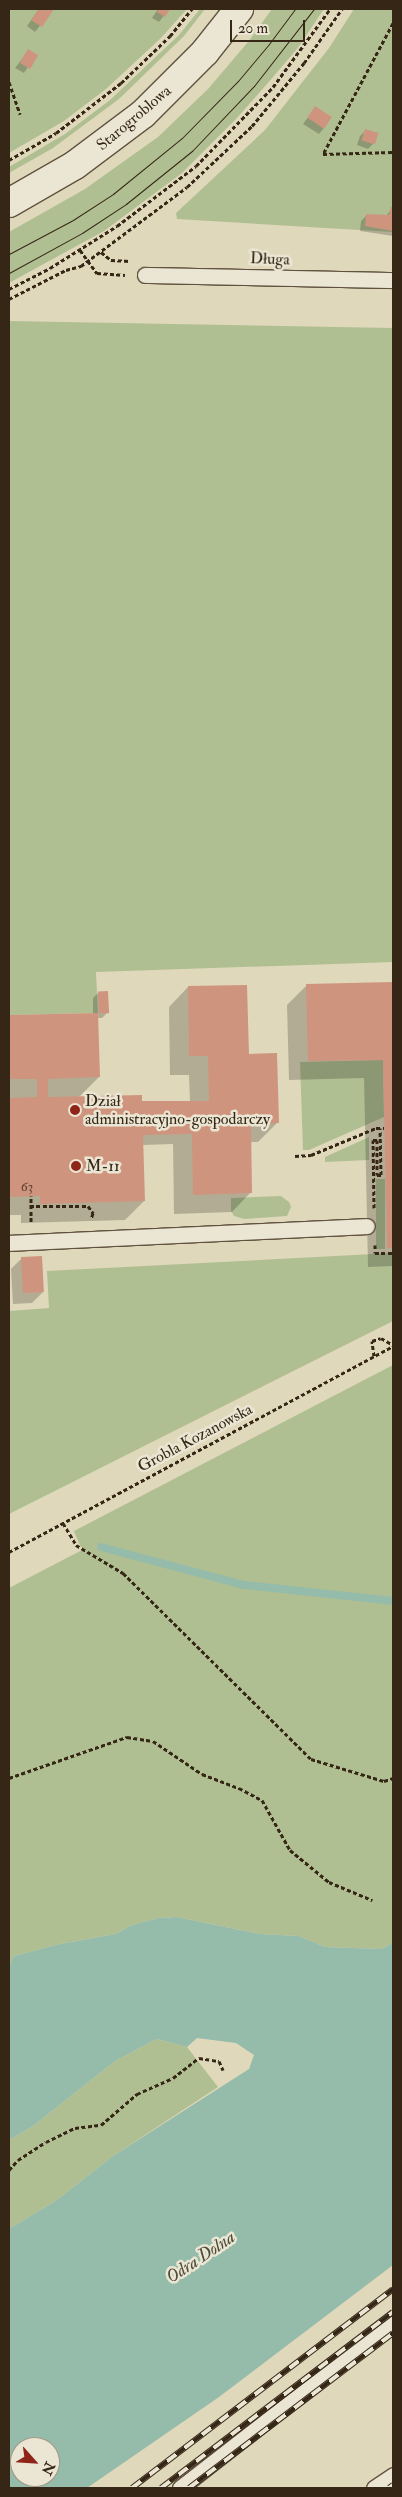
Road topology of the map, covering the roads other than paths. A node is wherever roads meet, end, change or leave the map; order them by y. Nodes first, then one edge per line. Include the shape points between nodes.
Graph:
1 (239, 9) edge
2 (9, 202) edge
3 (145, 275) road end
4 (393, 280) edge
5 (367, 1226) dead end
6 (9, 1243) edge
7 (393, 2322) edge
8 (393, 2476) edge
9 (180, 2488) edge
10 (374, 2488) edge

1 - 2 street, Starogroblowa via 205,52 143,114 76,165
3 - 4 lane, Długa
5 - 6 lane
7 - 9 lane
8 - 10 lane

